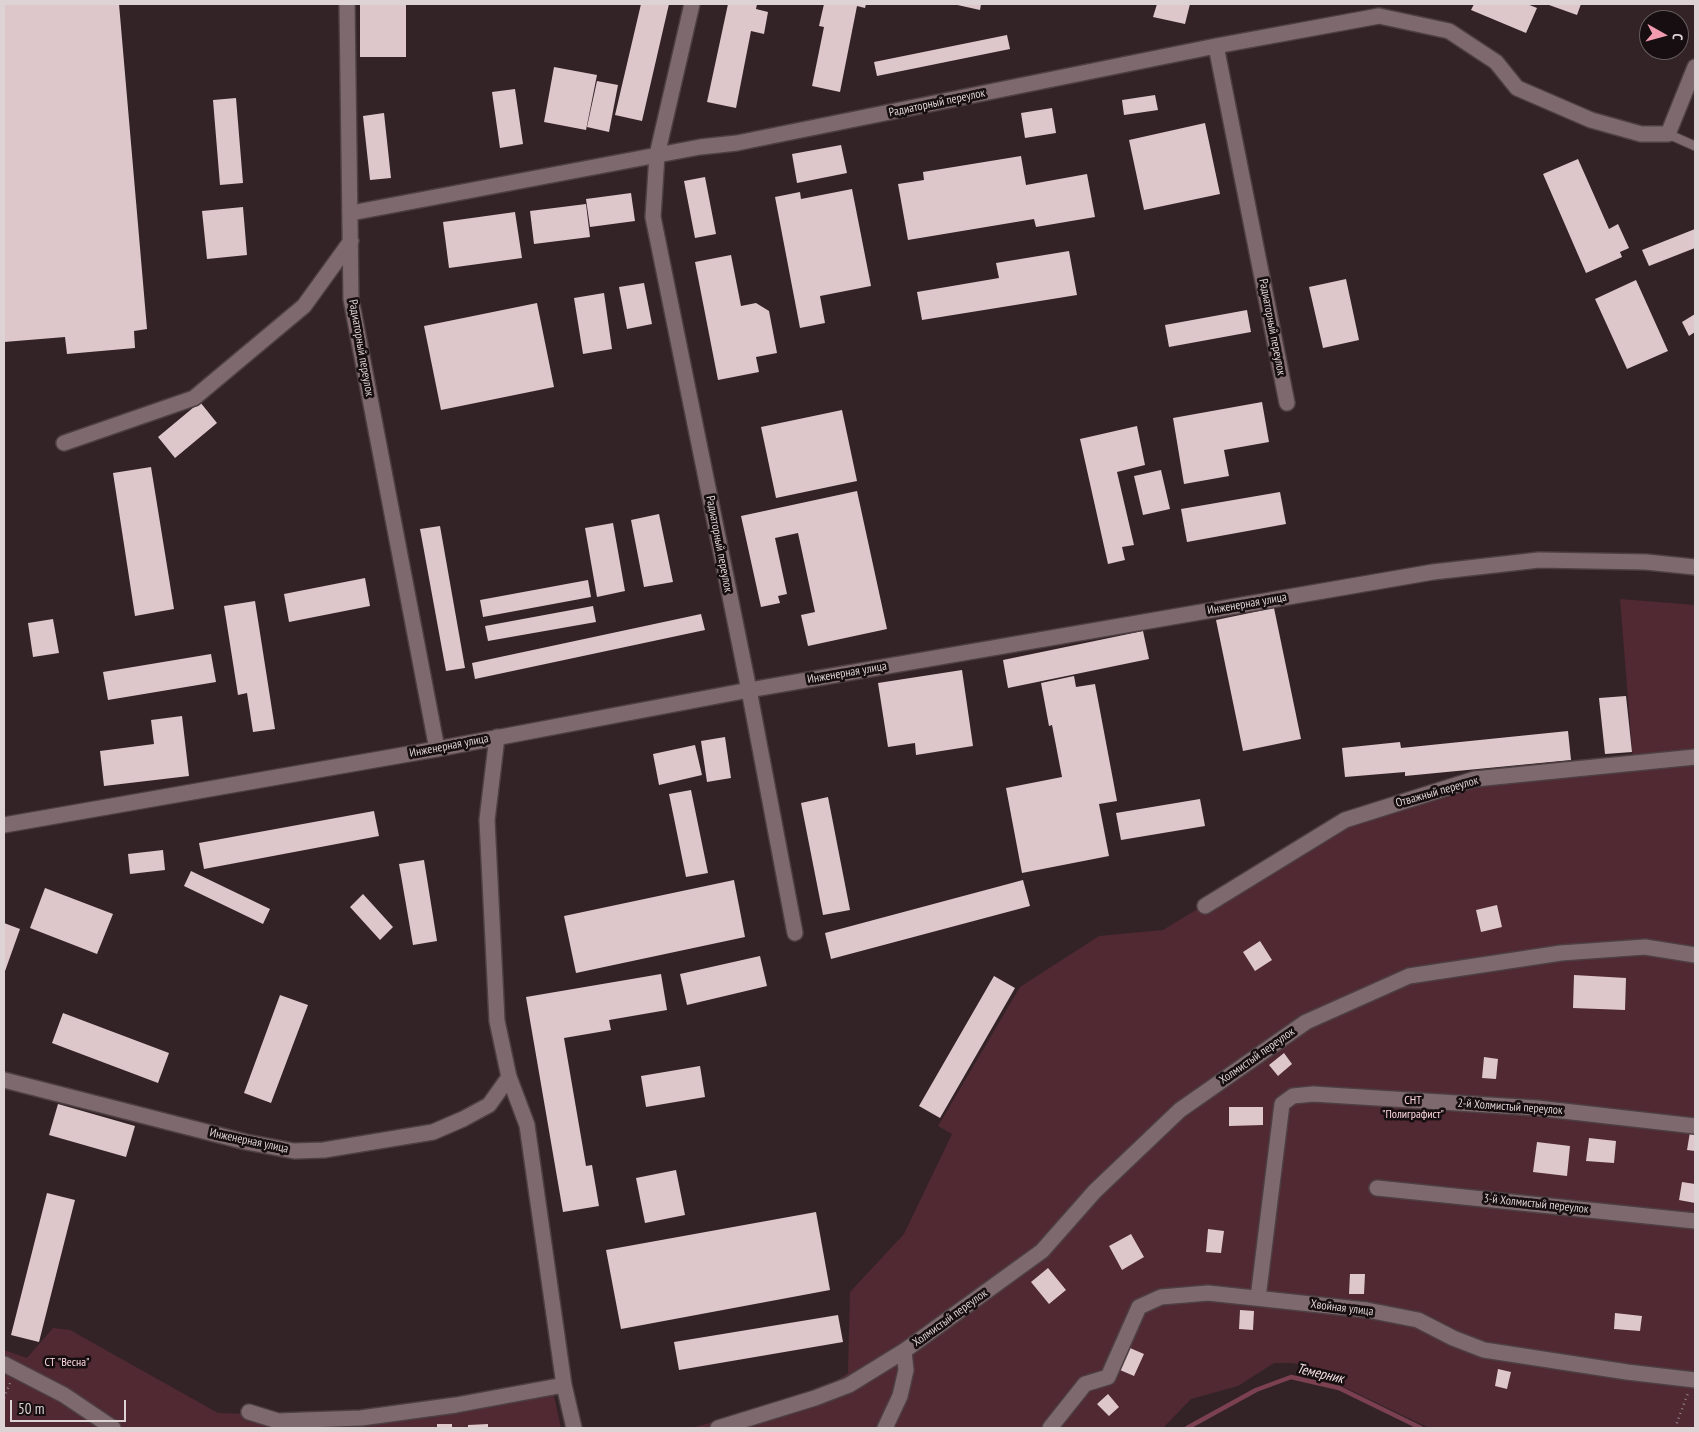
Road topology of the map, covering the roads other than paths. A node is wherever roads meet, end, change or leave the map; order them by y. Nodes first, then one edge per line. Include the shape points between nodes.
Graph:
1 (348, 4) edge
2 (692, 4) edge
3 (1379, 10) edge
4 (1216, 46) junction
5 (1695, 67) edge
6 (1668, 134) junction
7 (1695, 146) edge
8 (657, 155) junction
9 (351, 213) junction
10 (351, 241) junction
11 (1287, 403) dead end
12 (64, 443) dead end
13 (1695, 567) edge
14 (749, 690) junction
15 (496, 737) junction
16 (437, 749) junction
17 (1695, 757) edge
18 (4, 826) edge
19 (1205, 906) dead end
20 (795, 933) dead end
21 (1695, 955) edge
22 (509, 1077) junction
23 (4, 1080) edge
24 (1695, 1126) edge
25 (1377, 1188) dead end
26 (1695, 1221) edge
27 (1258, 1298) junction
28 (904, 1351) junction
29 (4, 1364) edge
30 (1694, 1380) edge
31 (564, 1385) junction
32 (249, 1412) dead end
33 (113, 1428) edge
34 (574, 1428) edge
35 (718, 1428) edge
36 (885, 1428) edge
37 (1050, 1428) edge

1 - 9 street, Радиаторный переулок
2 - 8 street, Радиаторный переулок
3 - 4 street, Радиаторный переулок
3 - 6 street, Радиаторный переулок via 1449,31 1496,62 1517,88 1591,120 1641,134
4 - 8 street, Радиаторный переулок via 737,143
4 - 11 street, Радиаторный переулок
5 - 6 street
6 - 7 lane
8 - 9 street, Радиаторный переулок
8 - 14 street, Радиаторный переулок via 653,216
9 - 10 street, Радиаторный переулок
10 - 12 street via 304,306 194,398
10 - 16 street, Радиаторный переулок via 352,299
13 - 14 street, Инженерная улица via 1646,562 1539,560 1433,572
14 - 15 street, Инженерная улица
14 - 20 street, Радиаторный переулок
15 - 16 street, Инженерная улица
15 - 22 street via 488,820 497,1021
16 - 18 street, Инженерная улица
17 - 19 street, Отважный переулок via 1475,779 1345,820
21 - 28 street, Холмистый переулок via 1645,948 1580,952 1409,976 1306,1022 1180,1110 1095,1192 1042,1251
22 - 23 street, Инженерная улица via 489,1104 433,1132 324,1150 294,1151 246,1142
22 - 31 street via 527,1124
24 - 27 street, 2-й Холмистый переулок via 1537,1108 1313,1094 1294,1096 1282,1104
25 - 26 street, 3-й Холмистый переулок
27 - 30 street, Хвойная улица via 1367,1310 1418,1320 1484,1350
27 - 37 street, Хвойная улица via 1208,1293 1160,1297 1139,1307 1108,1377 1085,1384
28 - 35 street, Холмистый переулок via 849,1384
28 - 36 street, Холмистый переулок via 906,1370 902,1387
29 - 33 street via 64,1395
31 - 32 street via 361,1418 278,1421
31 - 34 street

